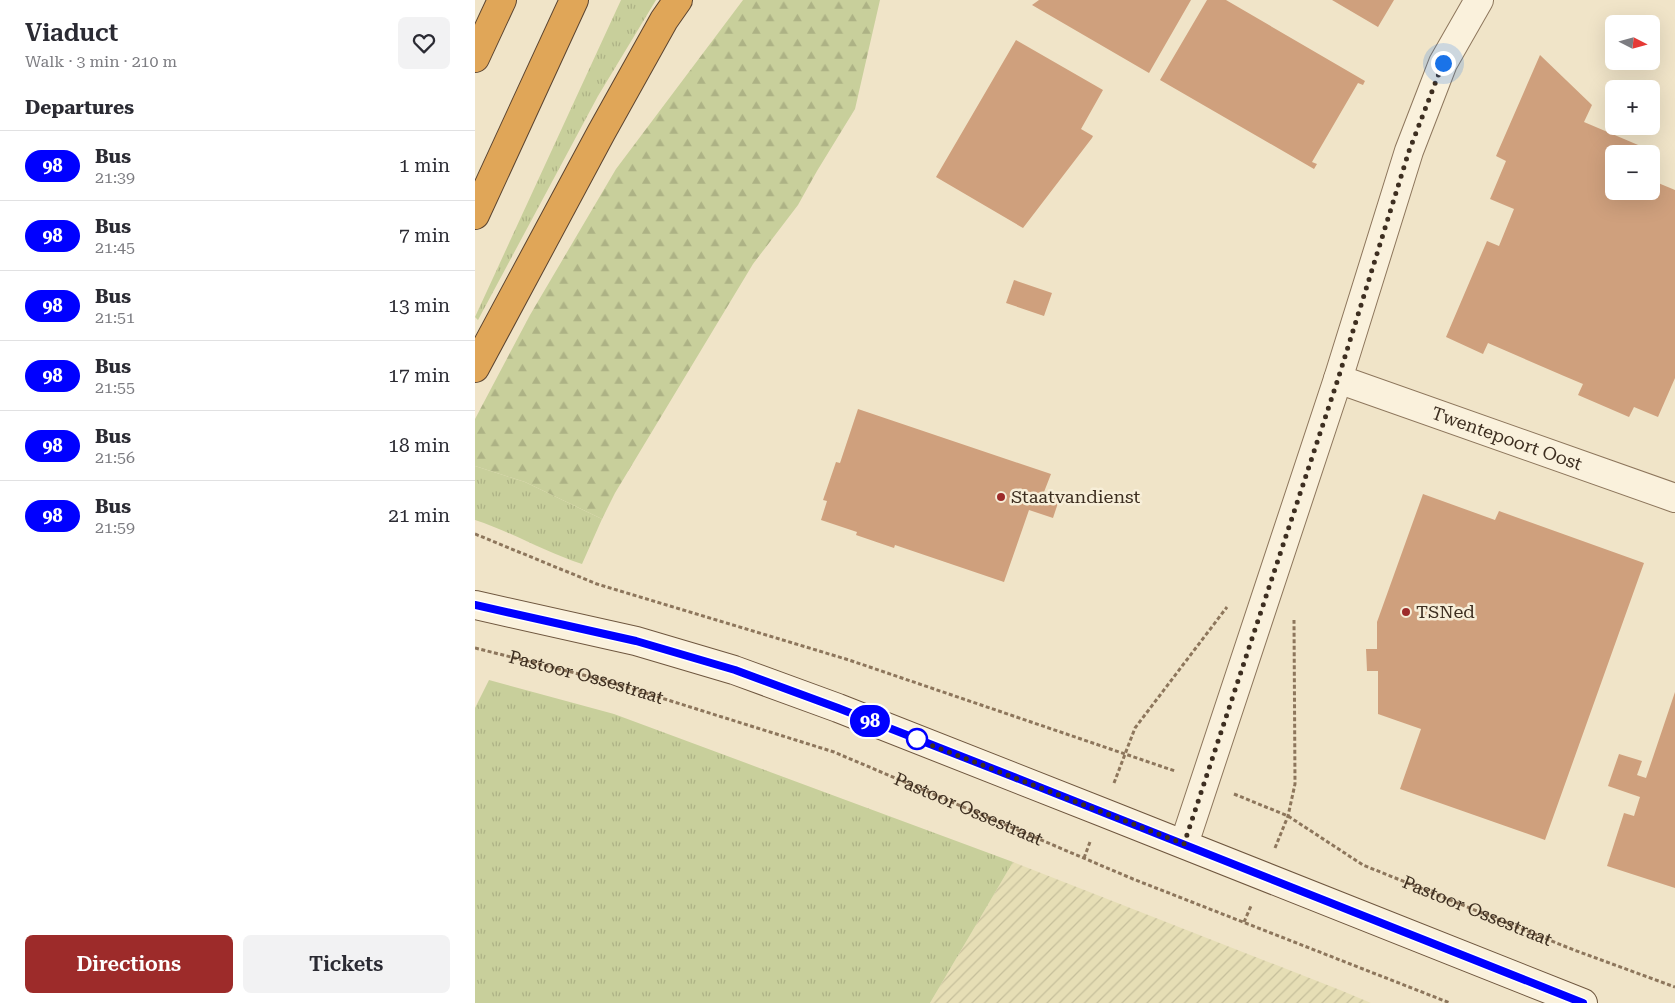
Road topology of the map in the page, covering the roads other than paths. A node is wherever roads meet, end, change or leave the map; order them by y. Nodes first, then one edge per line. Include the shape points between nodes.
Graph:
1 (502, 0) edge
2 (574, 0) edge
3 (678, 0) edge
4 (1479, 0) edge
5 (475, 58) edge
6 (475, 215) edge
7 (475, 368) edge
8 (1338, 379) junction
9 (1675, 498) edge
10 (475, 605) edge
11 (1184, 844) junction
12 (1583, 1003) edge

1 - 5 highway
2 - 6 highway
3 - 7 highway via 601,133
4 - 8 street via 1443,63 1409,151
8 - 9 street, Twentepoort Oost
8 - 11 street
10 - 11 street via 636,641 735,670
11 - 12 street

